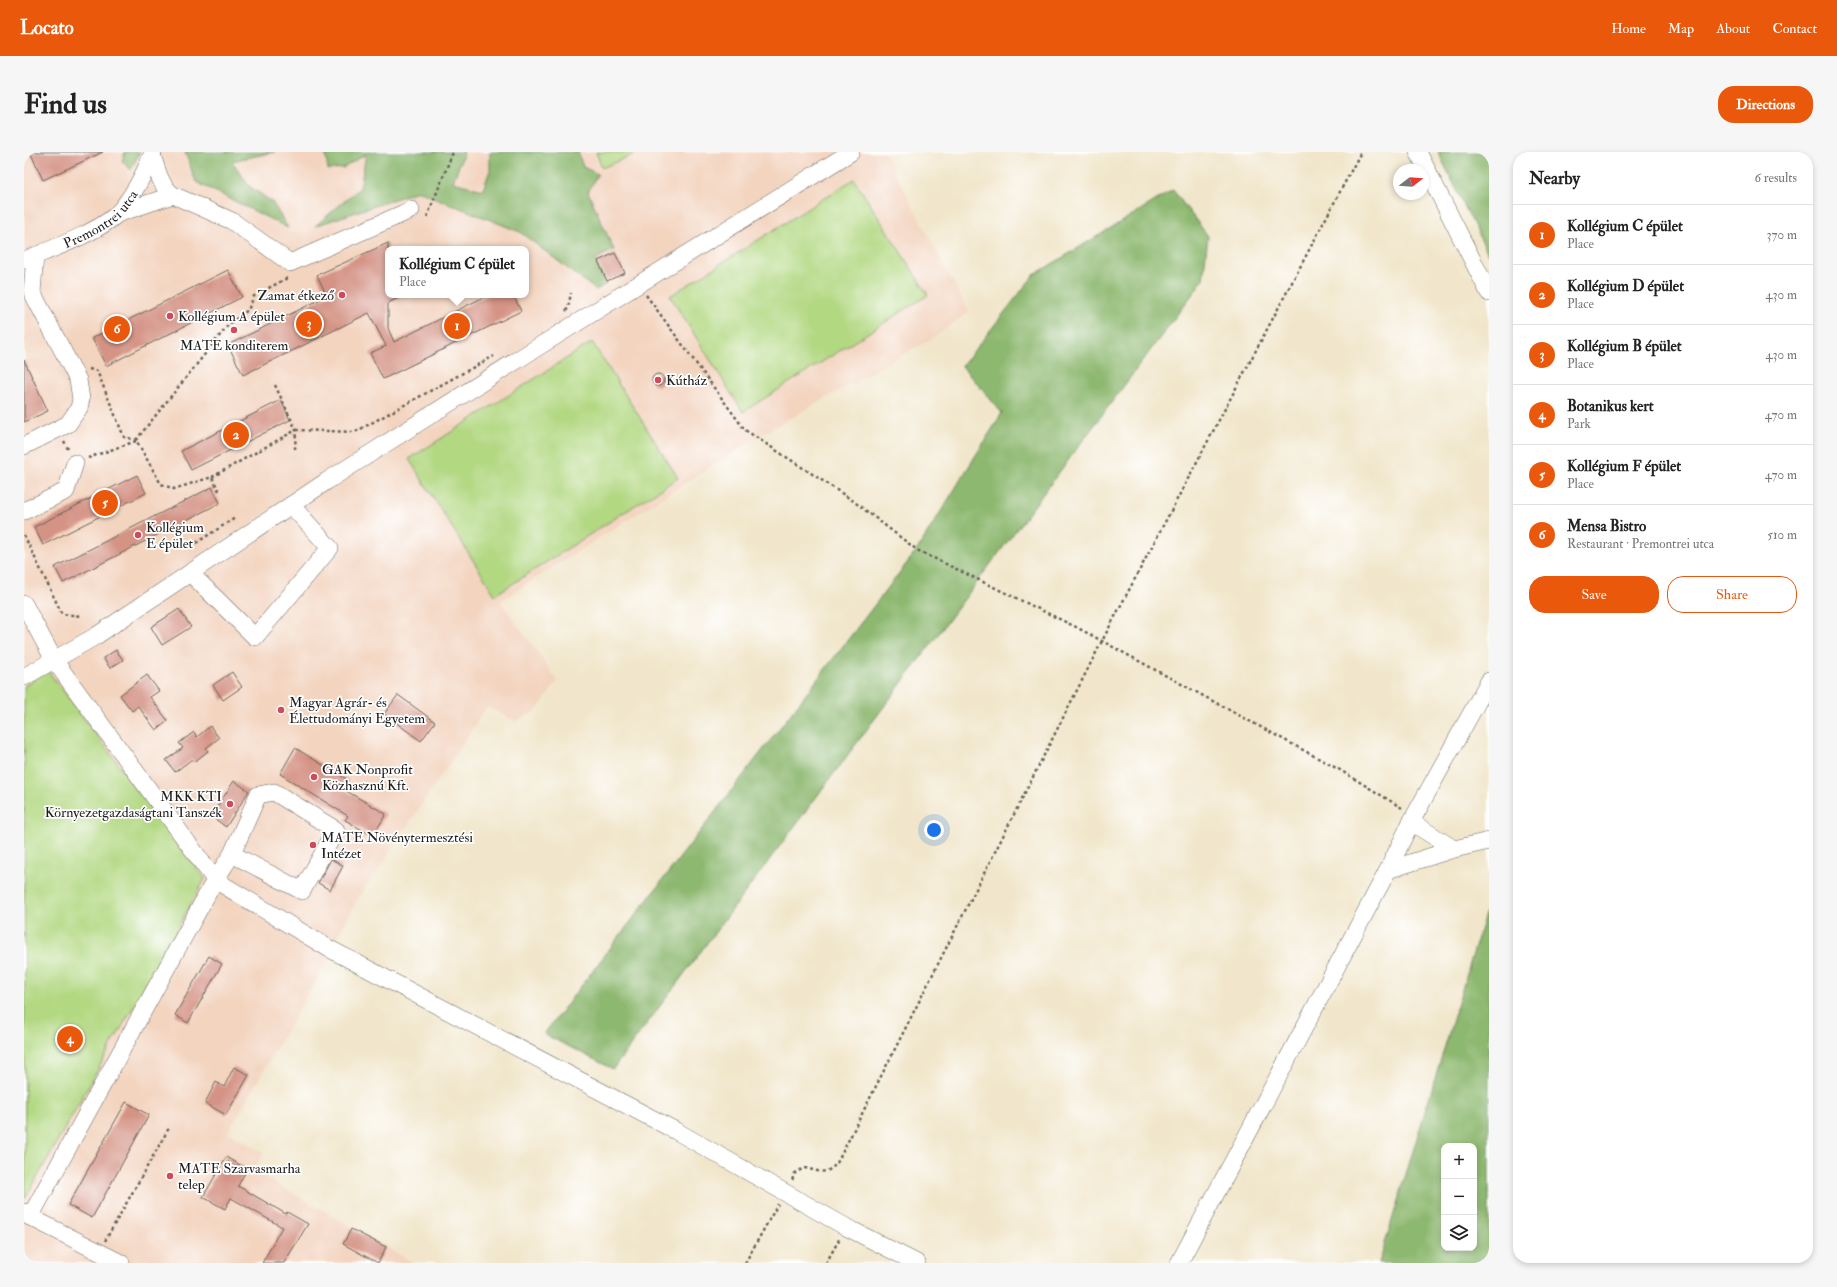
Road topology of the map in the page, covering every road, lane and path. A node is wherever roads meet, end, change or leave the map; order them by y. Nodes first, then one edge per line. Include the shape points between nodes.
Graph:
1 (453, 152) edge
2 (1361, 152) edge
3 (1418, 152) edge
4 (152, 153) edge
5 (848, 153) edge
6 (173, 195) junction
7 (411, 210) dead end
8 (117, 214) junction
9 (427, 217) dead end
10 (30, 258) edge
11 (290, 263) junction
12 (639, 285) junction
13 (28, 289) edge
14 (571, 293) dead end
15 (1489, 293) edge
16 (565, 313) dead end
17 (495, 356) dead end
18 (70, 364) junction
19 (275, 385) dead end
20 (58, 430) junction
21 (296, 430) junction
22 (136, 440) junction
23 (24, 446) edge
24 (295, 449) dead end
25 (75, 463) junction
26 (212, 477) junction
27 (219, 491) dead end
28 (291, 505) junction
29 (24, 511) edge
30 (234, 518) dead end
31 (24, 535) edge
32 (196, 543) dead end
33 (190, 573) junction
34 (24, 604) edge
35 (82, 616) dead end
36 (1102, 641) junction
37 (54, 660) junction
38 (24, 677) edge
39 (1489, 681) edge
40 (1413, 819) junction
41 (1489, 841) edge
42 (1454, 850) junction
43 (232, 854) junction
44 (1388, 870) junction
45 (215, 880) junction
46 (169, 1128) dead end
47 (785, 1192) junction
48 (27, 1214) edge
49 (846, 1227) junction
50 (99, 1252) junction
51 (121, 1263) edge
52 (745, 1263) edge
53 (826, 1263) edge
54 (916, 1263) edge
55 (1179, 1263) edge

1 - 9 path
2 - 36 path
3 - 15 street
4 - 6 street via 163,186
4 - 8 street, Premontrei utca via 139,186
5 - 12 street
6 - 8 street
6 - 11 street via 232,222
7 - 11 street
8 - 10 street, Premontrei utca via 98,228
10 - 13 street
11 - 22 path via 291,276 254,296 248,310 229,324
12 - 28 street
12 - 36 path via 745,430 852,500 917,550
13 - 18 street
14 - 16 path
17 - 21 path via 355,432
18 - 20 street via 78,380 81,399 75,416
18 - 22 path via 97,371 124,437
19 - 21 path
20 - 23 street
20 - 25 path
21 - 24 path
21 - 26 path
22 - 25 path
22 - 26 path via 161,484 174,489
25 - 29 street via 66,491
26 - 27 path
28 - 33 street
28 - 33 street via 330,548 255,637
30 - 32 path
31 - 35 path via 62,614
33 - 37 street via 96,636
34 - 37 street
36 - 40 path via 1340,770
36 - 47 path via 837,1163 821,1172 804,1168 798,1170
37 - 38 street
37 - 45 street
39 - 40 street
40 - 42 street
40 - 44 street
41 - 42 street
42 - 44 street
43 - 43 street via 258,795 274,792 336,830 302,891
43 - 45 street
44 - 55 street
45 - 47 street via 328,948 676,1131
45 - 48 street
46 - 50 path
47 - 49 street
47 - 52 path
48 - 50 street
49 - 53 path
49 - 54 street
50 - 51 street

